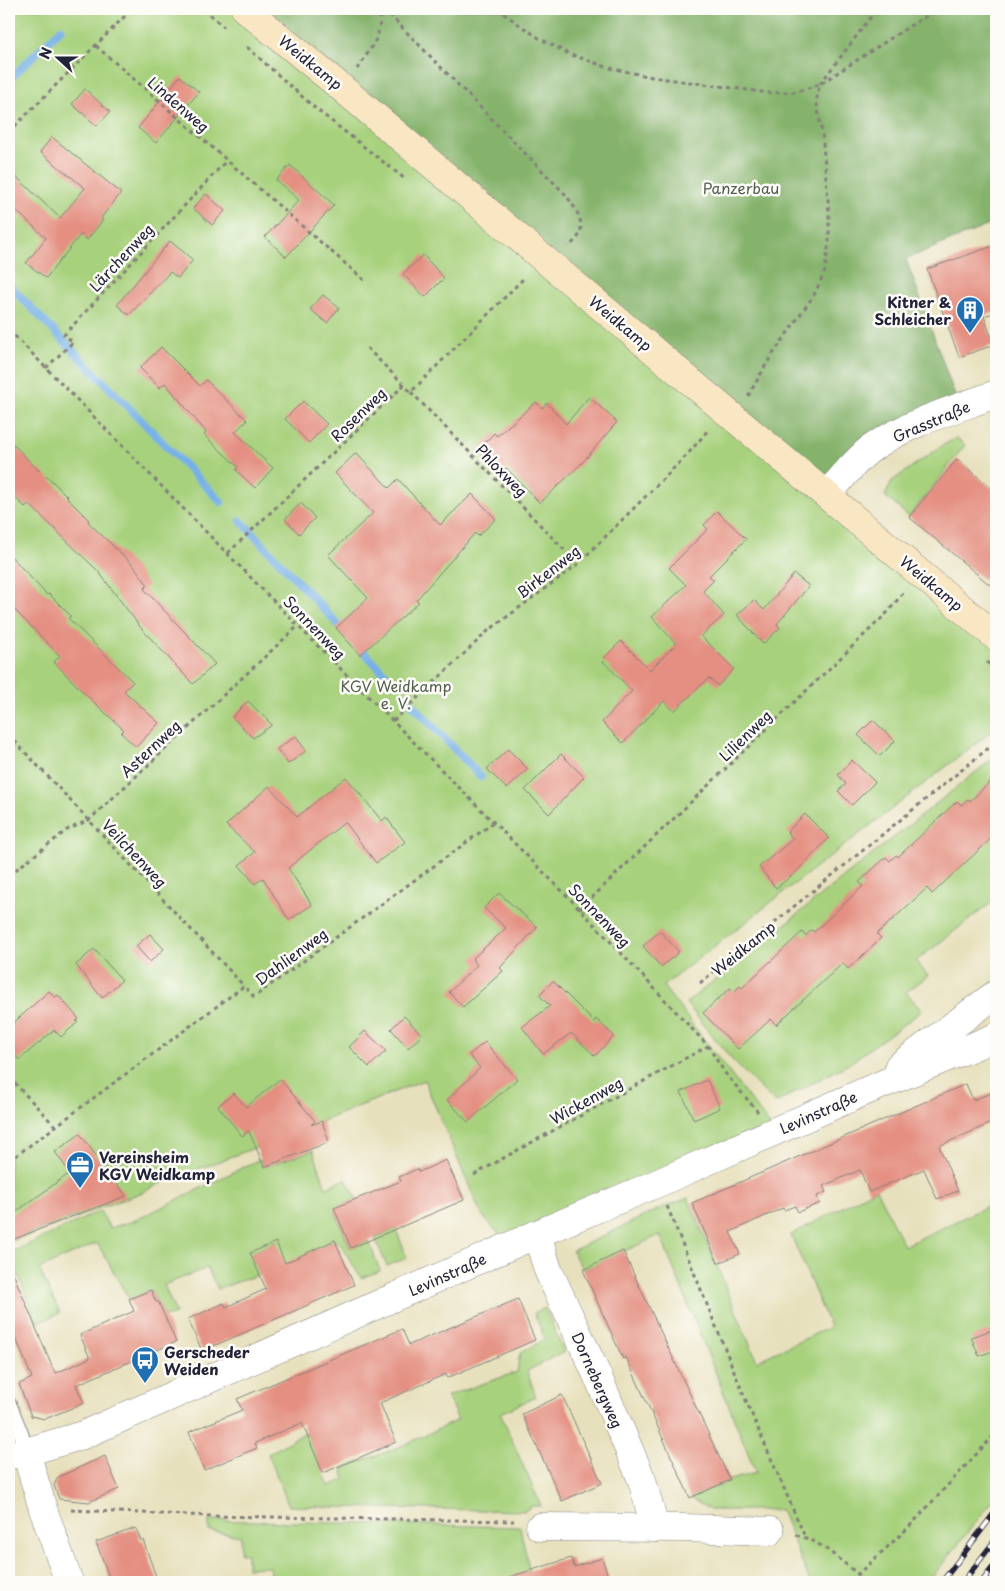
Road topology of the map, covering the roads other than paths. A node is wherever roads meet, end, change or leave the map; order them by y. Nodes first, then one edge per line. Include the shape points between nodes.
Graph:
1 (245, 9) edge
2 (996, 394) edge
3 (826, 495) junction
4 (996, 636) edge
5 (996, 994) edge
6 (996, 1037) edge
7 (866, 1091) junction
8 (536, 1234) junction
9 (9, 1404) edge
10 (17, 1453) edge
11 (540, 1527) road end
12 (655, 1528) junction
13 (770, 1530) road end
14 (69, 1582) edge

1 - 3 street, Weidkamp
2 - 3 street, Grasstraße via 901,430 869,451
3 - 4 street, Weidkamp
5 - 7 street, Levinstraße
6 - 7 street, Levinstraße
7 - 8 street, Levinstraße
8 - 10 street, Levinstraße via 83,1435
8 - 12 street, Dornebergweg via 548,1270 642,1480
9 - 10 lane via 20,1433
10 - 14 street via 43,1510
11 - 12 street
12 - 13 street

